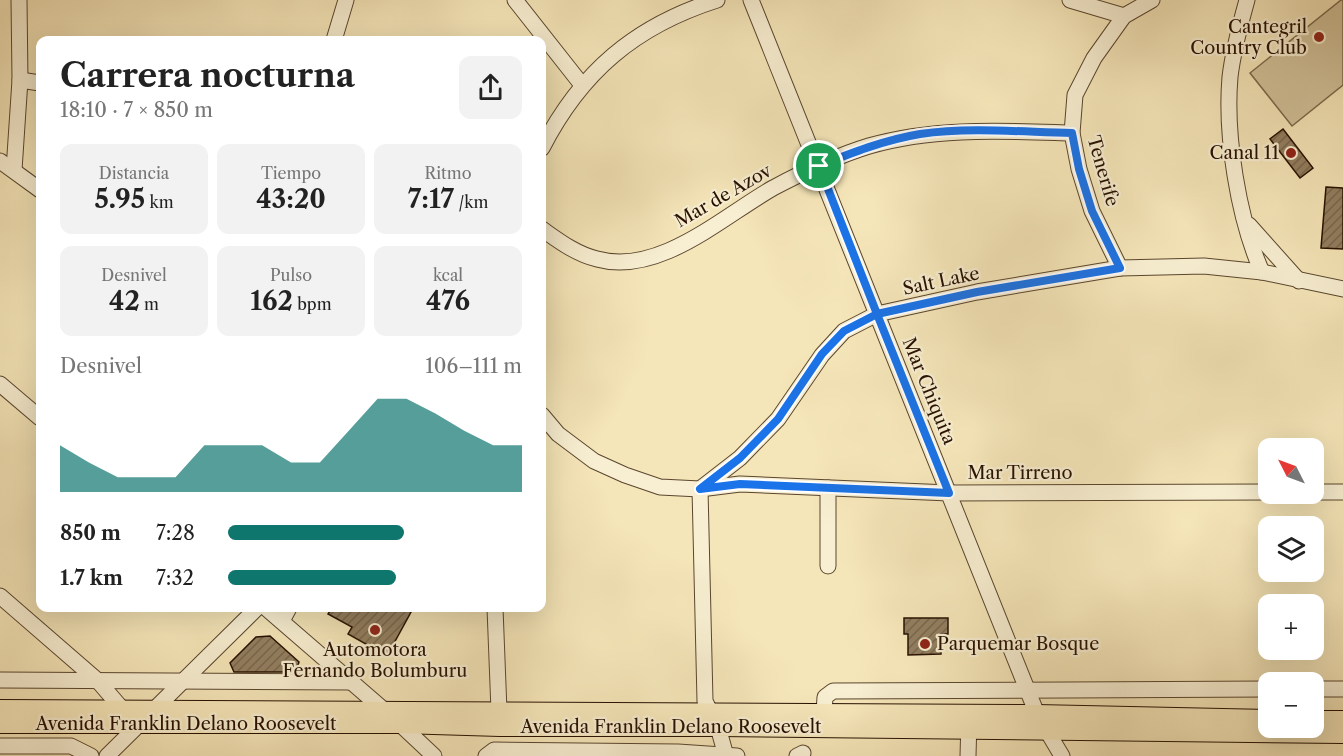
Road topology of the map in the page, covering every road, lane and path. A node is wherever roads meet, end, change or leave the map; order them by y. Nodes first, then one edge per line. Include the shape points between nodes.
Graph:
1 (19, 0) edge
2 (346, 0) edge
3 (514, 0) edge
4 (717, 0) edge
5 (751, 0) edge
6 (1070, 0) edge
7 (1152, 0) edge
8 (1247, 0) edge
9 (1124, 16) junction
10 (335, 36) edge
11 (543, 36) edge
12 (546, 40) edge
13 (20, 80) junction
14 (36, 82) edge
15 (582, 85) junction
16 (1072, 133) junction
17 (546, 140) edge
18 (0, 161) edge
19 (819, 166) junction
20 (14, 170) junction
21 (36, 187) edge
22 (1246, 223) junction
23 (546, 232) edge
24 (1269, 247) junction
25 (1254, 254) junction
26 (1120, 268) junction
27 (1262, 272) junction
28 (1300, 281) junction
29 (1343, 289) edge
30 (877, 314) junction
31 (0, 384) edge
32 (36, 415) edge
33 (546, 420) edge
34 (828, 488) junction
35 (700, 489) junction
36 (1258, 492) edge
37 (1324, 492) edge
38 (1343, 492) edge
39 (949, 493) junction
40 (828, 566) dead end
41 (0, 596) edge
42 (253, 612) edge
43 (495, 612) edge
44 (285, 614) edge
45 (0, 680) edge
46 (98, 681) junction
47 (184, 681) junction
48 (351, 682) junction
49 (1027, 689) junction
50 (1258, 689) edge
51 (1324, 689) edge
52 (1343, 689) edge
53 (0, 709) edge
54 (123, 710) junction
55 (154, 710) junction
56 (386, 711) junction
57 (498, 711) junction
58 (824, 713) junction
59 (1258, 719) edge
60 (714, 720) junction
61 (1324, 720) edge
62 (1343, 720) edge
63 (969, 722) junction
64 (1041, 722) junction
65 (0, 724) edge
66 (400, 724) junction
67 (138, 725) junction
68 (1343, 734) edge
69 (0, 746) edge
70 (91, 756) edge
71 (107, 756) edge
72 (434, 756) edge
73 (486, 756) edge
74 (729, 756) edge
75 (968, 756) edge
76 (1062, 756) edge

1 - 13 street
2 - 10 street
3 - 11 street
4 - 15 street via 650,29 616,52
5 - 19 street, Mar Chiquita
6 - 9 street
7 - 9 street, Tenerife
8 - 22 street via 1230,75 1228,109 1233,160
9 - 16 street, Tenerife via 1094,58 1076,95
12 - 15 street
13 - 14 street
13 - 20 street
15 - 17 street
16 - 19 street, Mar de Azov via 919,134 867,147
16 - 26 street, Tenerife via 1092,211
18 - 20 street
19 - 23 street, Mar de Azov via 774,188 697,237 632,262 599,260 576,252
19 - 30 street, Mar Chiquita
20 - 21 street
22 - 24 street
22 - 25 street
24 - 25 street
24 - 28 street
25 - 27 street
26 - 27 street, Salt Lake via 1204,266
26 - 30 street, Salt Lake via 977,292
27 - 28 street, Salt Lake
28 - 29 street, Salt Lake
30 - 35 street, Salt Lake via 844,331 822,354 778,419 740,458
30 - 39 street, Mar Chiquita
31 - 32 street
33 - 35 street, Mar Tirreno via 576,448 615,471 660,487
34 - 35 street, Mar Tirreno via 740,484
34 - 39 street, Mar Tirreno
34 - 40 street
35 - 60 street via 705,701
36 - 39 street, Mar Tirreno
37 - 38 street
39 - 49 street, Mar Chiquita
41 - 46 street
42 - 47 street
43 - 57 street
44 - 48 street
45 - 46 street
46 - 47 street
46 - 54 street
47 - 48 street
47 - 55 street
48 - 56 street
49 - 50 street, Avenida Franklin Delano Roosevelt
49 - 58 street, Avenida Franklin Delano Roosevelt via 833,691 825,697
49 - 64 street, Mar Chiquita
51 - 52 street
53 - 54 main road, Avenida Franklin Delano Roosevelt
54 - 55 main road, Avenida Franklin Delano Roosevelt
55 - 56 main road, Avenida Franklin Delano Roosevelt
55 - 67 street
56 - 57 main road, Avenida Franklin Delano Roosevelt
56 - 66 street
57 - 60 main road, Avenida Franklin Delano Roosevelt
58 - 60 main road, Avenida Franklin Delano Roosevelt
58 - 63 main road, Avenida Franklin Delano Roosevelt
59 - 64 main road, Avenida Franklin Delano Roosevelt
60 - 63 main road, Avenida Franklin Delano Roosevelt
60 - 66 main road, Avenida Franklin Delano Roosevelt via 500,727
60 - 74 street
61 - 62 main road
63 - 64 main road, Avenida Franklin Delano Roosevelt
63 - 75 street
64 - 68 main road, Avenida Franklin Delano Roosevelt
64 - 76 street, Mar Chiquita
65 - 67 main road, Avenida Franklin Delano Roosevelt
66 - 67 main road, Avenida Franklin Delano Roosevelt
66 - 72 street
67 - 71 street
69 - 70 street via 71,746
73 - 74 street via 494,750

